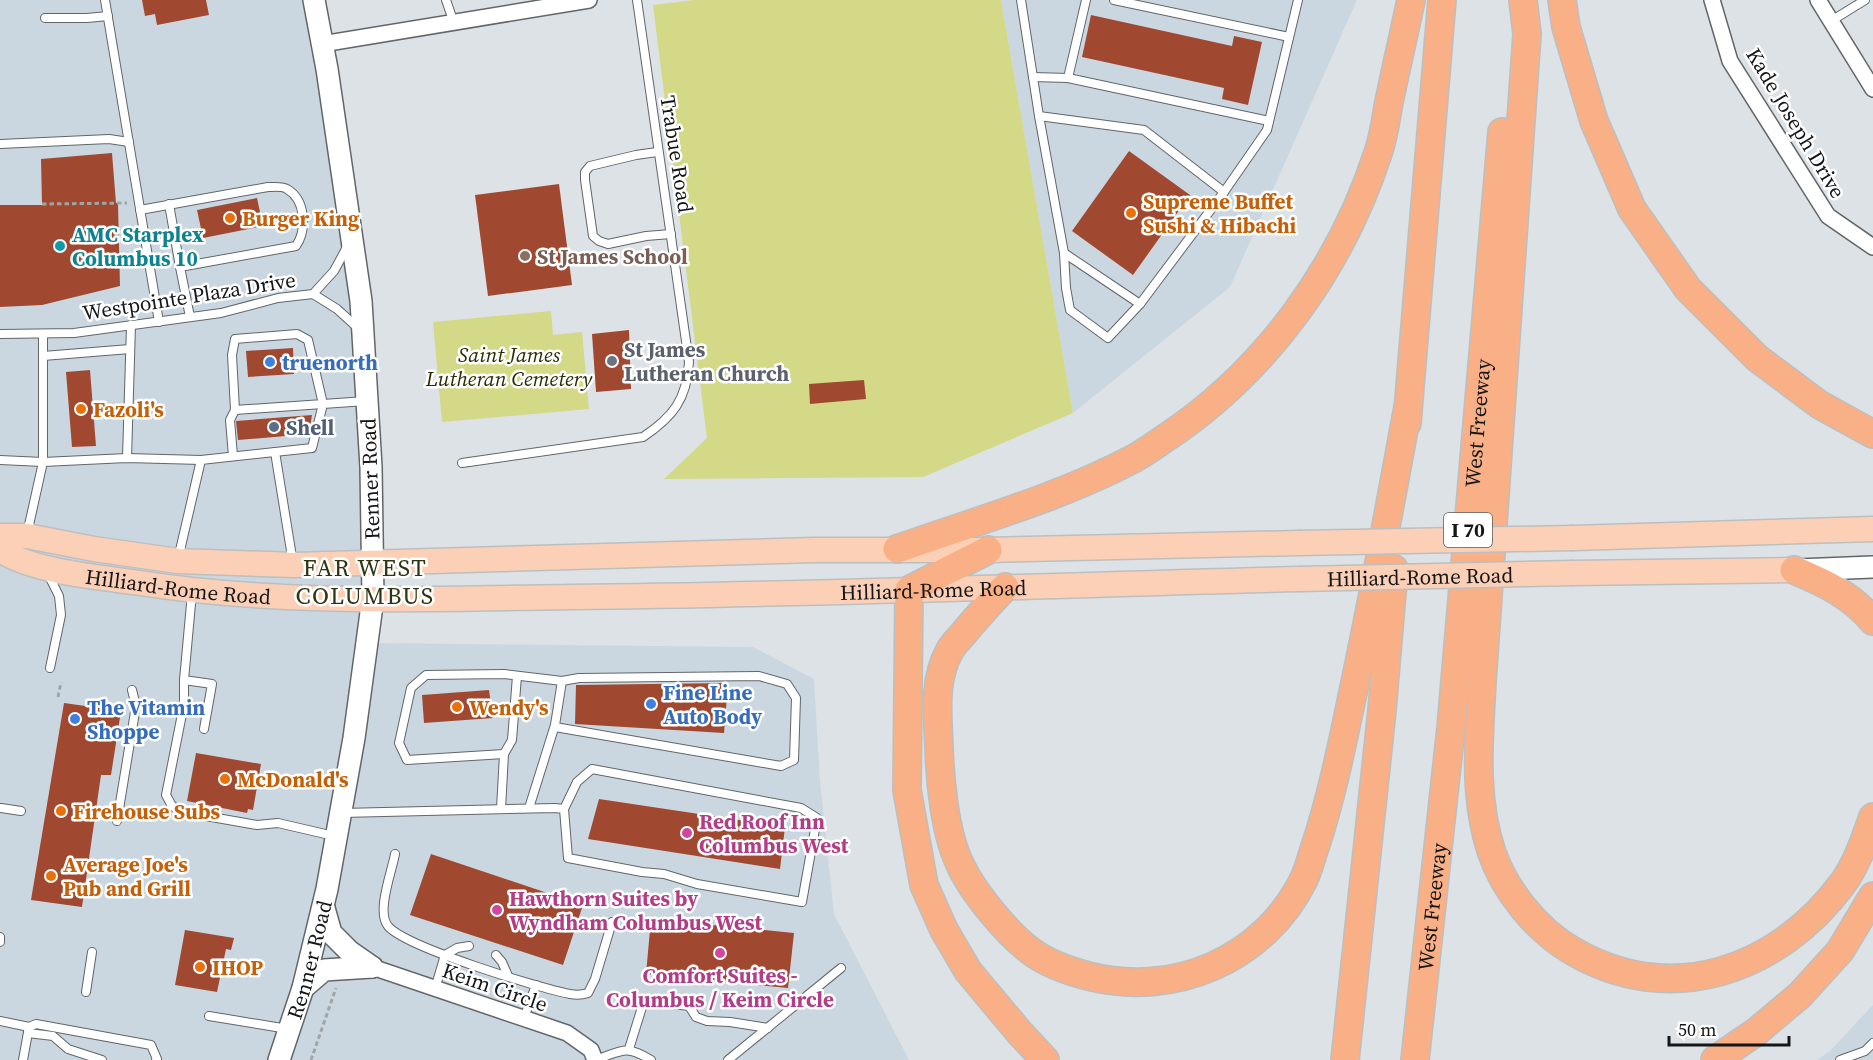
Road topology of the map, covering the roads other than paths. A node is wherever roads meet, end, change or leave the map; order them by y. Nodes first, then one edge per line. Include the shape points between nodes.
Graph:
1 (105, 0) edge
2 (314, 0) edge
3 (446, 0) edge
4 (587, 0) edge
5 (637, 0) edge
6 (1020, 0) edge
7 (1086, 0) edge
8 (1114, 0) edge
9 (1298, 0) edge
10 (1411, 0) edge
11 (1442, 0) edge
12 (1513, 0) edge
13 (1523, 0) edge
14 (1562, 0) edge
15 (1712, 0) edge
16 (1818, 0) edge
17 (1865, 0) edge
18 (108, 16) junction
19 (45, 18) dead end
20 (1831, 21) junction
21 (454, 23) junction
22 (1289, 37) junction
23 (322, 44) junction
24 (1033, 77) junction
25 (1068, 78) junction
26 (1873, 89) edge
27 (1039, 116) junction
28 (1269, 121) junction
29 (129, 142) junction
30 (0, 144) edge
31 (657, 152) junction
32 (1224, 192) junction
33 (169, 204) junction
34 (140, 206) junction
35 (671, 234) junction
36 (352, 238) junction
37 (1872, 243) edge
38 (1064, 253) junction
39 (180, 267) junction
40 (313, 294) junction
41 (1140, 304) junction
42 (190, 317) junction
43 (159, 322) junction
44 (131, 326) junction
45 (363, 332) junction
46 (0, 334) edge
47 (43, 334) junction
48 (130, 349) junction
49 (43, 356) junction
50 (367, 401) junction
51 (323, 404) junction
52 (1408, 407) junction
53 (235, 410) junction
54 (1873, 434) edge
55 (275, 452) junction
56 (233, 456) junction
57 (128, 458) junction
58 (0, 460) edge
59 (201, 460) junction
60 (43, 462) junction
61 (462, 463) dead end
62 (1873, 529) edge
63 (0, 536) edge
64 (27, 536) junction
65 (897, 549) junction
66 (0, 550) edge
67 (988, 550) junction
68 (178, 561) junction
69 (372, 563) junction
70 (294, 565) junction
71 (45, 567) junction
72 (1873, 567) edge
73 (1794, 570) junction
74 (1005, 587) junction
75 (909, 590) junction
76 (192, 591) junction
77 (373, 598) junction
78 (1873, 621) edge
79 (50, 668) dead end
80 (517, 676) junction
81 (184, 680) junction
82 (562, 681) junction
83 (132, 690) dead end
84 (555, 727) junction
85 (204, 729) dead end
86 (504, 754) junction
87 (1, 808) edge
88 (529, 808) junction
89 (501, 809) junction
90 (564, 810) junction
91 (21, 812) dead end
92 (341, 813) junction
93 (1873, 817) edge
94 (117, 821) dead end
95 (337, 837) junction
96 (395, 854) dead end
97 (1873, 896) edge
98 (323, 904) junction
99 (612, 922) dead end
100 (0, 937) edge
101 (0, 942) edge
102 (469, 946) dead end
103 (92, 952) dead end
104 (445, 955) junction
105 (496, 955) dead end
106 (372, 967) junction
107 (841, 968) dead end
108 (508, 976) junction
109 (536, 985) junction
110 (303, 988) junction
111 (435, 988) junction
112 (86, 992) dead end
113 (209, 1016) dead end
114 (524, 1018) junction
115 (0, 1021) edge
116 (768, 1028) junction
117 (288, 1029) junction
118 (28, 1030) junction
119 (1873, 1043) edge
120 (629, 1049) junction
121 (23, 1060) edge
122 (102, 1060) edge
123 (156, 1060) edge
124 (279, 1060) edge
125 (595, 1060) edge
126 (651, 1060) edge
127 (728, 1060) edge
128 (1046, 1060) edge
129 (1345, 1060) edge
130 (1415, 1060) edge
131 (1716, 1060) edge
132 (1840, 1060) edge

1 - 18 lane
2 - 23 main road, Renner Road
3 - 21 lane
4 - 21 street
5 - 31 lane, Trabue Road
6 - 24 lane
7 - 25 lane
8 - 22 lane
9 - 22 lane
10 - 65 highway via 1379,149 1361,196 1308,295 1246,373 1217,401 1135,458 1074,487
11 - 52 highway
12 - 130 highway, West Freeway / I 70 via 1451,728
13 - 93 highway via 1527,34 1478,763 1483,815 1493,854 1512,892 1559,943 1616,971 1649,978 1684,979 1747,962 1801,928 1844,881
14 - 54 highway via 1566,27 1594,121 1632,209 1689,289 1757,358 1820,405
15 - 37 street, Kade Joseph Drive via 1730,61 1828,216
16 - 20 street
17 - 20 lane
18 - 19 lane
18 - 29 lane
20 - 26 street
21 - 23 street
22 - 28 lane
23 - 36 main road, Renner Road
24 - 25 lane
24 - 27 lane
25 - 28 lane
27 - 32 lane via 1144,130
27 - 38 lane
28 - 32 lane via 1267,130
29 - 30 lane via 109,139
29 - 34 lane
31 - 35 lane, Trabue Road
31 - 35 lane via 590,166 585,172 592,236 608,244
32 - 41 lane
33 - 34 lane
33 - 39 lane
33 - 39 lane via 268,187 286,188 297,197 303,219 302,236 296,246
34 - 43 lane
35 - 61 lane, Trabue Road via 689,362 688,381 679,404 662,424 643,437
36 - 40 lane via 334,271
36 - 45 main road, Renner Road
38 - 41 lane
38 - 41 lane via 1070,310 1108,338
39 - 42 lane
40 - 42 lane, Westpointe Plaza Drive
40 - 45 lane
42 - 43 lane, Westpointe Plaza Drive
43 - 44 lane, Westpointe Plaza Drive
44 - 47 lane, Westpointe Plaza Drive
44 - 48 lane
45 - 50 main road, Renner Road
46 - 47 lane, Westpointe Plaza Drive
47 - 49 lane
48 - 49 lane
48 - 57 lane
49 - 60 lane
50 - 51 lane
50 - 69 main road, Renner Road
51 - 53 lane
51 - 53 lane via 308,340 297,334 235,339
51 - 55 lane via 312,448
52 - 74 highway via 1339,760 1304,878 1286,909 1263,932 1238,954 1210,969 1175,980 1139,982 1105,980 1072,972 1033,953 1005,927 959,863 940,768 940,676 949,651
52 - 129 highway via 1382,710
53 - 56 lane via 230,420
55 - 56 lane
55 - 70 lane
56 - 59 lane
57 - 59 lane
57 - 60 lane
58 - 60 lane
59 - 68 lane
60 - 64 lane
62 - 67 main road, Hilliard-Rome Road, bridge
63 - 64 main road, Hilliard-Rome Road
64 - 68 main road, Hilliard-Rome Road
65 - 67 main road, Hilliard-Rome Road
65 - 69 main road, Hilliard-Rome Road
66 - 71 main road, Hilliard-Rome Road via 12,558
67 - 75 highway
68 - 70 main road, Hilliard-Rome Road
69 - 70 main road, Hilliard-Rome Road
69 - 77 main road, Renner Road
71 - 76 main road, Hilliard-Rome Road
71 - 79 lane via 59,596 61,615
72 - 73 main road, Hilliard-Rome Road
73 - 74 main road, Hilliard-Rome Road, bridge
73 - 78 highway via 1837,589 1860,605
74 - 75 main road, Hilliard-Rome Road
75 - 77 main road, Hilliard-Rome Road
75 - 128 highway via 908,790 924,885 968,971
76 - 77 main road, Hilliard-Rome Road via 292,598
76 - 81 lane
77 - 92 main road, Renner Road
80 - 82 lane
80 - 86 lane via 512,740
80 - 86 lane via 426,675 411,688 399,742 407,760
81 - 85 lane via 212,684
81 - 95 lane via 184,704 166,795 172,806 183,812 257,825 278,823
82 - 84 lane
82 - 84 lane via 759,676 787,684 796,698 794,760 781,766
83 - 94 lane via 136,706
84 - 88 lane
86 - 89 lane
87 - 91 lane
88 - 89 lane
88 - 90 lane
89 - 92 lane
90 - 90 lane via 568,858 802,903 817,818 801,808 592,769 577,782
92 - 95 main road, Renner Road
95 - 98 main road, Renner Road
96 - 104 lane via 384,905 387,926
97 - 131 highway via 1840,951 1800,995
98 - 106 main road via 331,933
98 - 110 main road, Renner Road
99 - 109 lane via 588,993 571,994
100 - 101 lane
102 - 104 lane
103 - 112 lane
104 - 108 lane
104 - 111 lane
105 - 108 lane
106 - 110 main road via 324,970
106 - 111 street, Keim Circle
107 - 116 lane
108 - 109 lane
109 - 114 lane
110 - 117 main road, Renner Road
111 - 114 street, Keim Circle
113 - 117 lane
114 - 125 street, Keim Circle via 567,1034 591,1050
115 - 118 lane
116 - 120 lane via 707,1022 696,1017 689,1006 649,1001 643,1004
116 - 127 lane
117 - 124 main road, Renner Road
118 - 121 lane
118 - 122 lane via 53,1036 68,1048
118 - 123 lane via 36,1024 151,1045
119 - 132 lane via 1865,1051
120 - 125 lane
120 - 126 lane

